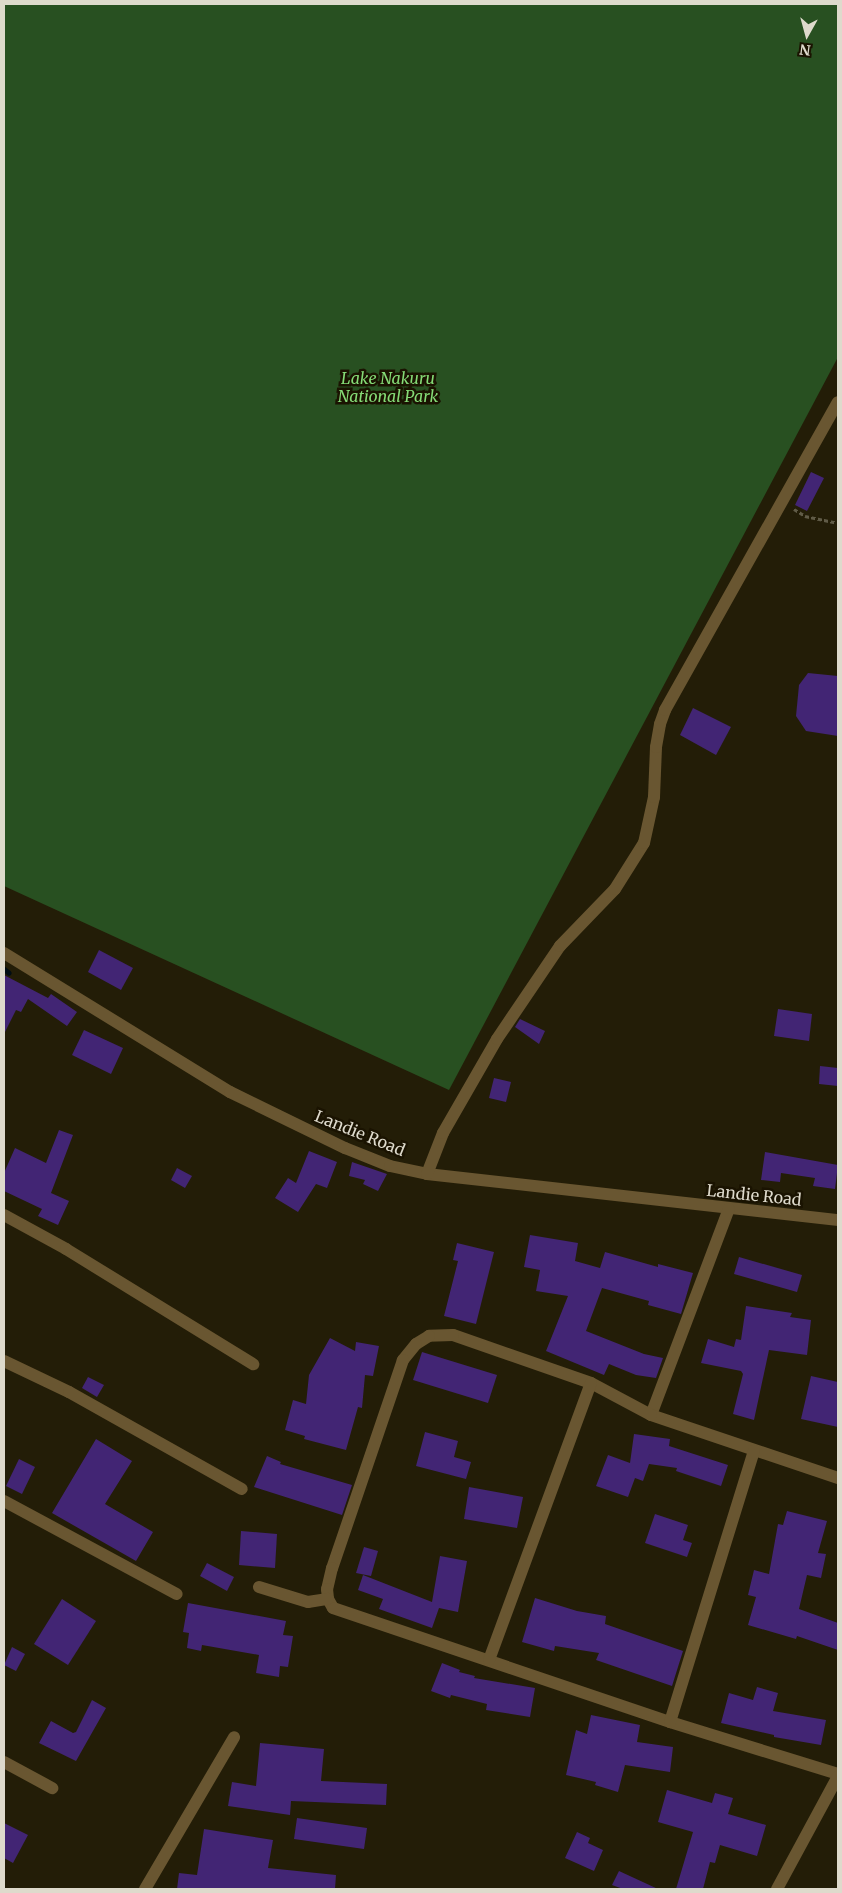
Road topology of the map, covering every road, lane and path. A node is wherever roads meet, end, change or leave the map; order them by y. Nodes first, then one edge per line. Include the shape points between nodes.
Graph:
1 (838, 402) edge
2 (782, 502) junction
3 (838, 523) edge
4 (4, 953) edge
5 (426, 1174) junction
6 (729, 1209) junction
7 (4, 1215) edge
8 (838, 1220) edge
9 (4, 1361) edge
10 (253, 1364) dead end
11 (591, 1383) junction
12 (652, 1415) junction
13 (754, 1451) junction
14 (838, 1478) edge
15 (242, 1489) dead end
16 (4, 1501) edge
17 (259, 1586) dead end
18 (177, 1594) dead end
19 (328, 1599) junction
20 (489, 1660) junction
21 (670, 1722) junction
22 (234, 1737) dead end
23 (4, 1762) edge
24 (838, 1775) edge
25 (52, 1788) dead end
26 (146, 1889) edge
27 (777, 1889) edge

1 - 2 street
2 - 3 path via 805,516
2 - 5 street via 665,710 657,739 654,797 644,843 615,889 560,946 497,1039 443,1133
4 - 5 street, Landie Road via 230,1092 345,1148 390,1166
5 - 6 street, Landie Road
6 - 8 street, Landie Road
6 - 12 street
7 - 10 street via 66,1249
9 - 15 street via 69,1392
11 - 12 street
11 - 19 street via 453,1335 429,1336 416,1344 403,1360 332,1568
11 - 20 street
12 - 13 street
13 - 14 street
13 - 21 street
16 - 18 street
17 - 19 street via 308,1602
19 - 20 street via 334,1608
20 - 21 street
21 - 24 street
22 - 26 street
23 - 25 street
24 - 27 street

